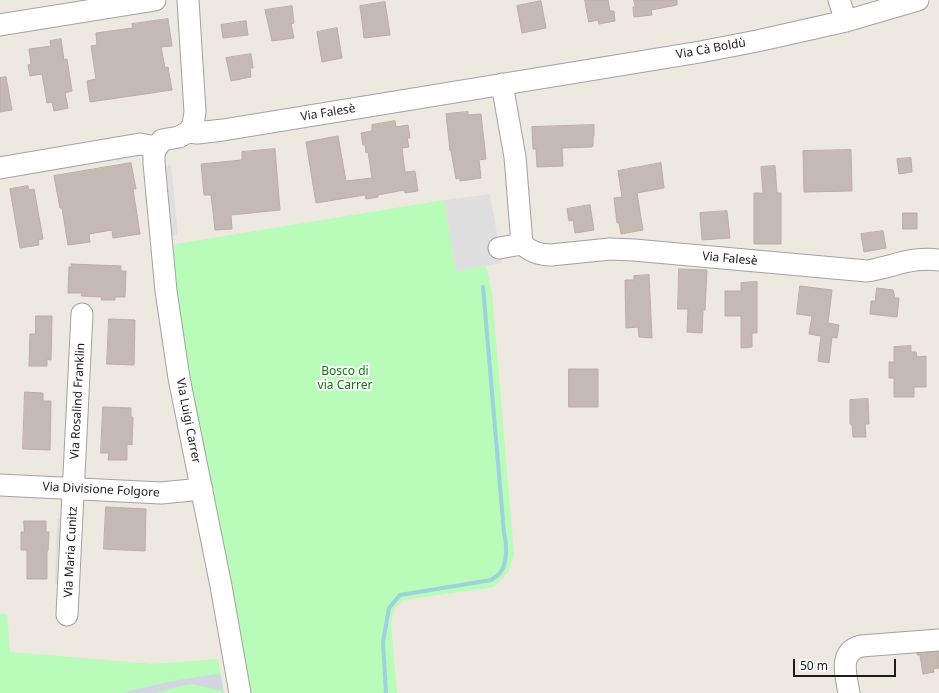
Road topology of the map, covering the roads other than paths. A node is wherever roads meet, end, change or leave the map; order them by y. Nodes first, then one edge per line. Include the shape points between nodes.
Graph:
1 (156, 0) edge
2 (188, 0) edge
3 (839, 0) edge
4 (918, 0) edge
5 (846, 21) junction
6 (0, 25) edge
7 (502, 84) junction
8 (188, 132) junction
9 (157, 146) junction
10 (0, 168) edge
11 (522, 244) junction
12 (499, 248) dead end
13 (939, 260) edge
14 (82, 314) dead end
15 (0, 485) edge
16 (74, 489) junction
17 (202, 489) junction
18 (67, 615) dead end
19 (939, 640) edge
20 (240, 693) edge
21 (849, 693) edge

1 - 6 street
2 - 8 street via 195,112 193,125
3 - 5 street
4 - 5 street, Via Cà Boldù
5 - 7 street, Via Cà Boldù via 700,52
7 - 8 street, Via Falesè via 223,130
7 - 11 street via 515,157
8 - 9 street, Via Falesè via 179,137 162,140
9 - 10 street, Via Falesè via 140,144
9 - 17 street, Via Luigi Carrer via 154,163 166,291
11 - 12 street
11 - 13 street, Via Falesè via 543,255 610,249 634,250 867,271 913,260
14 - 16 street, Via Rosalind Franklin
15 - 16 street, Via Divisione Folgore
16 - 17 street, Via Divisione Folgore via 161,493
16 - 18 street, Via Maria Cunitz
17 - 20 street, Via Luigi Carrer
19 - 21 street via 854,648 845,659

